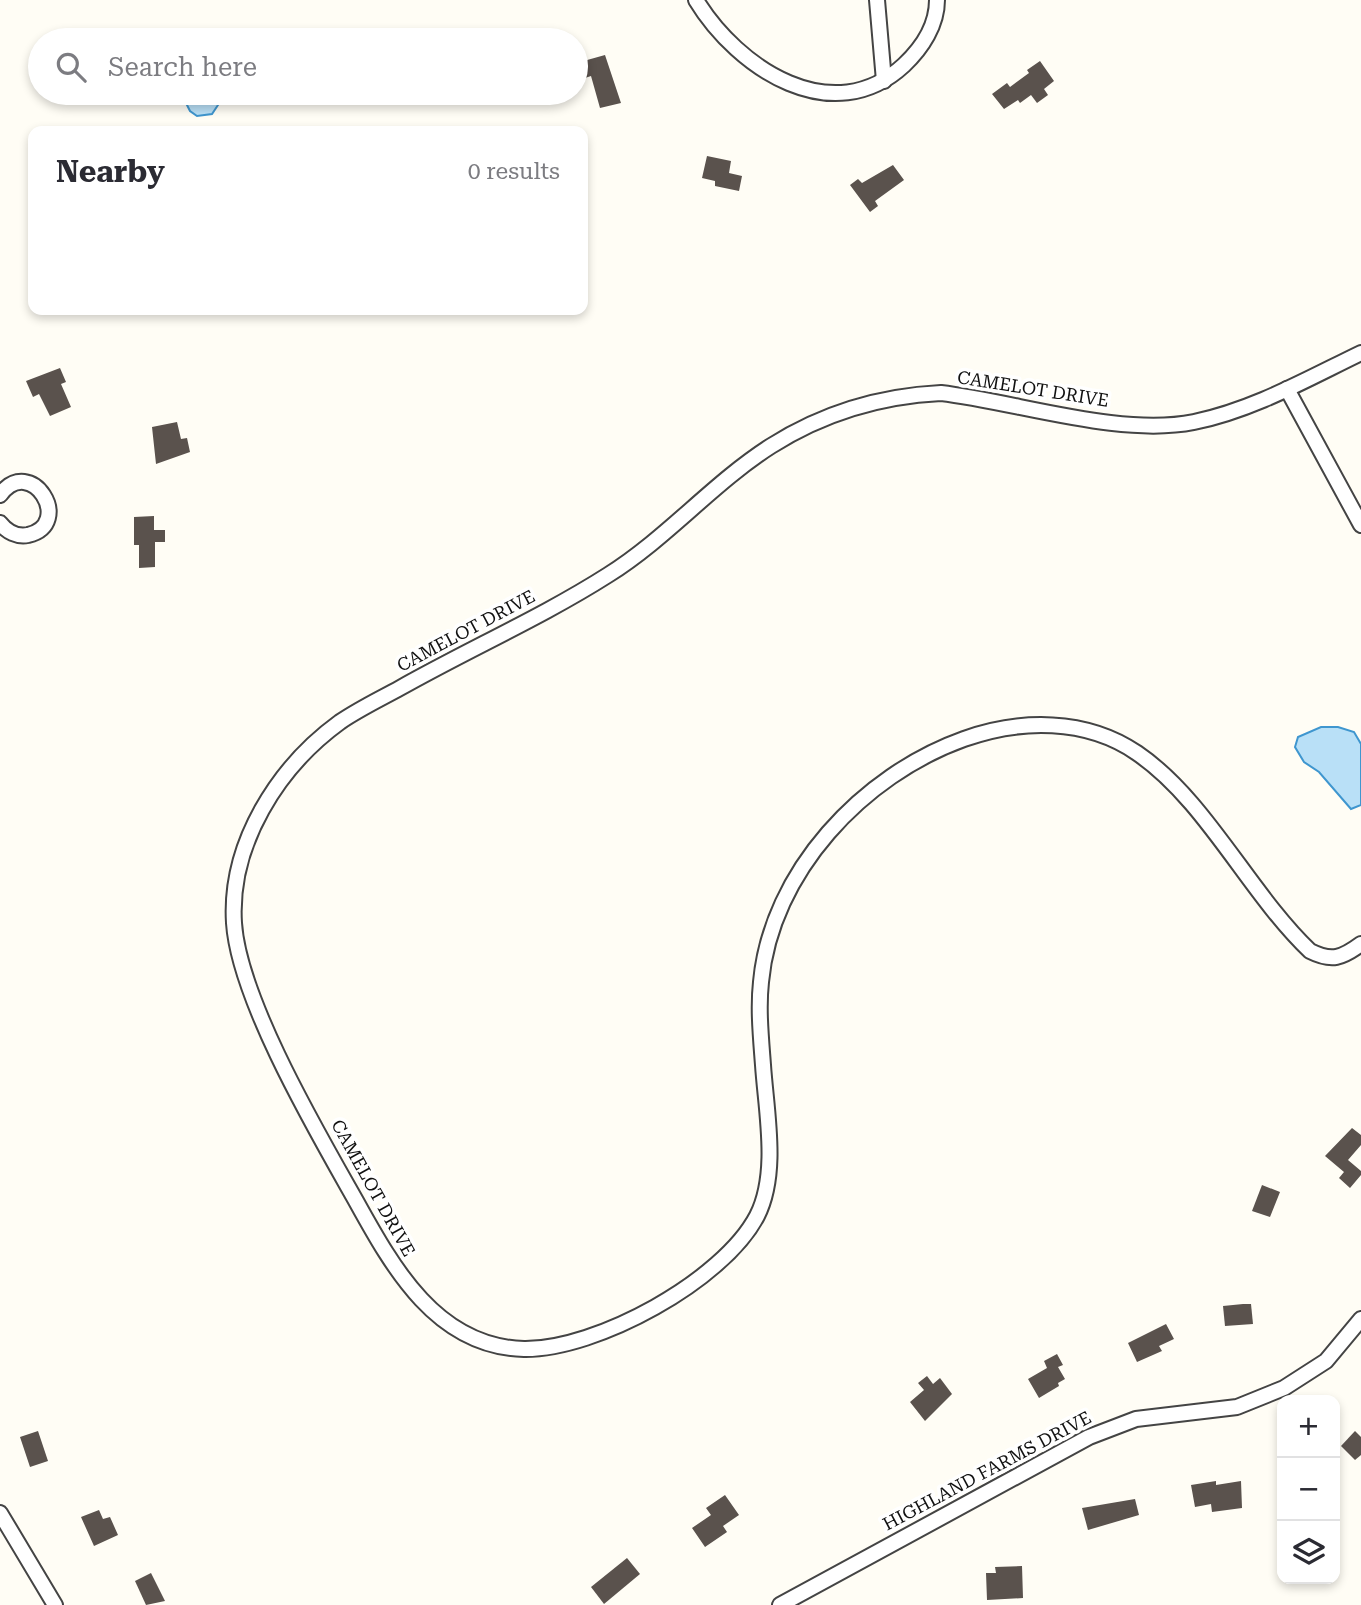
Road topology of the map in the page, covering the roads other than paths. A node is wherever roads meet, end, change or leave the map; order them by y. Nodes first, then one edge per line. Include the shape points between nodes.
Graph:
1 (696, 0) edge
2 (877, 0) edge
3 (937, 0) edge
4 (884, 81) junction
5 (1361, 354) edge
6 (1287, 389) junction
7 (0, 495) edge
8 (0, 523) edge
9 (1361, 525) edge
10 (1361, 944) edge
11 (1361, 1319) edge
12 (0, 1513) edge
13 (55, 1605) edge
14 (779, 1605) edge

1 - 4 street via 735,50 796,86 838,94
2 - 4 street
3 - 4 street via 920,48
5 - 6 street, CAMELOT DRIVE
6 - 9 street
6 - 10 street, CAMELOT DRIVE via 1191,423 1142,425 941,393 858,406 810,424 766,449 650,546 608,575 342,721 303,754 271,793 248,838 236,887 234,920 239,953 276,1046 328,1151 405,1284 455,1328 485,1343 519,1349 552,1347 601,1334 704,1278 729,1255 758,1214 767,1181 761,978 772,929 793,883 821,841 895,772 939,748 987,730 1038,724 1089,730 1134,750 1172,783 1310,951 1326,959 1343,957
7 - 8 street via 11,485 29,483 43,493 49,509 43,526 28,535 12,533
11 - 14 street, HIGHLAND FARMS DRIVE via 1326,1360 1284,1388 1237,1407 1136,1419 1089,1437
12 - 13 street

